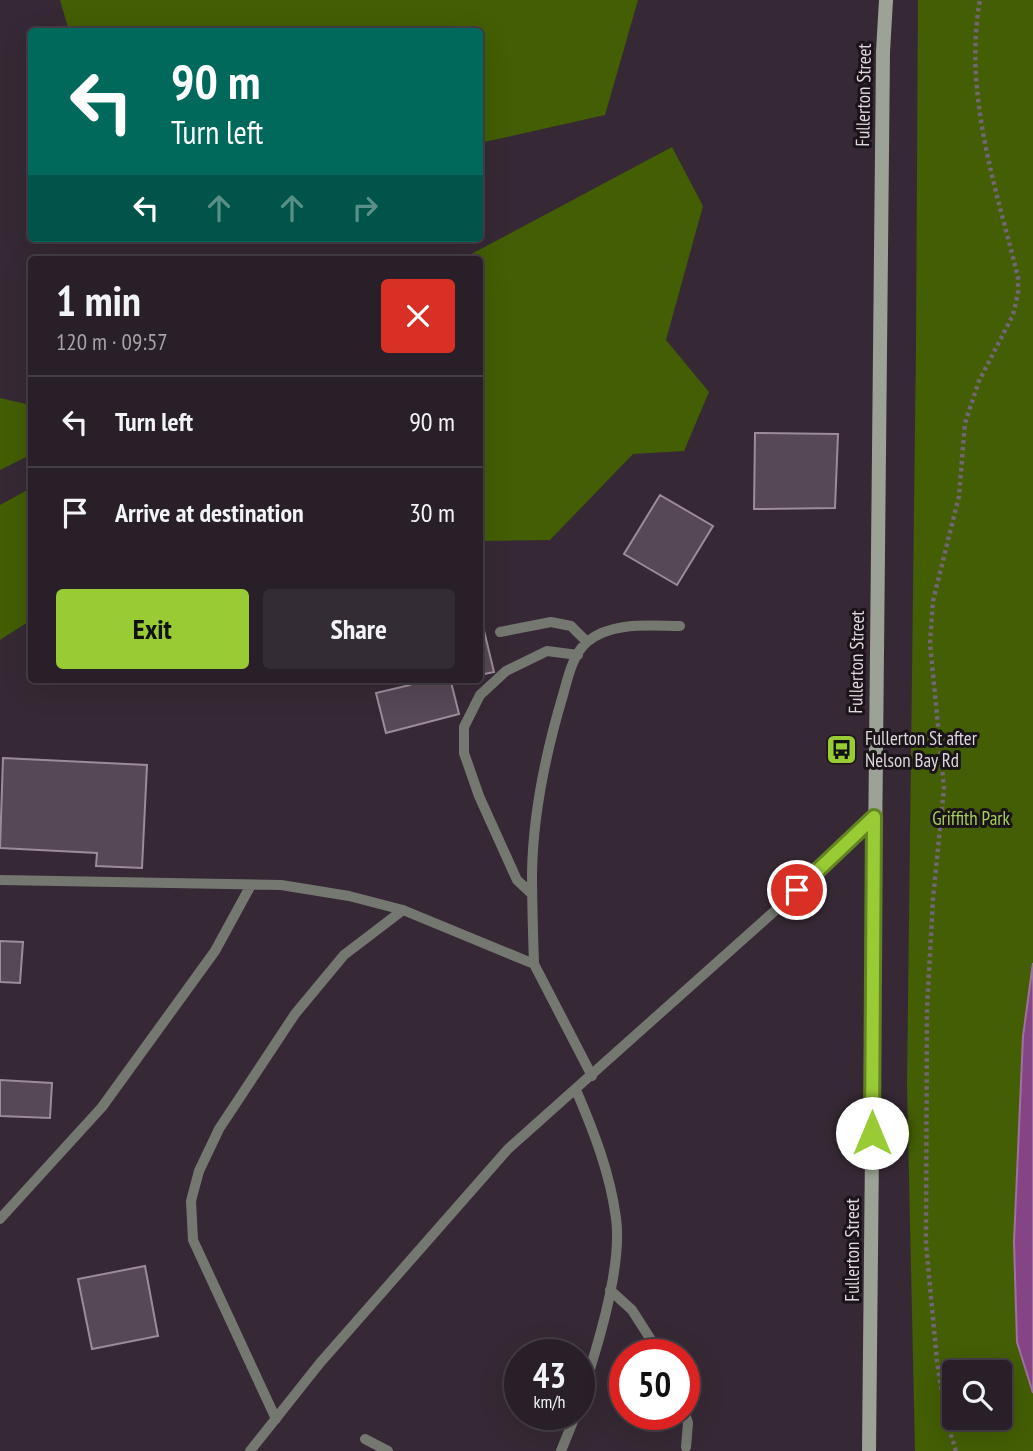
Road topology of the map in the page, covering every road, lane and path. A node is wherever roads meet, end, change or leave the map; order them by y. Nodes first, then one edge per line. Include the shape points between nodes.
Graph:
1 (886, 0) edge
2 (980, 0) edge
3 (680, 626) dead end
4 (500, 632) dead end
5 (587, 642) junction
6 (578, 654) junction
7 (874, 817) junction
8 (0, 880) edge
9 (251, 885) junction
10 (533, 894) junction
11 (403, 910) junction
12 (534, 964) junction
13 (592, 1076) junction
14 (576, 1090) junction
15 (0, 1219) edge
16 (610, 1290) junction
17 (650, 1339) edge
18 (595, 1345) edge
19 (275, 1419) junction
20 (570, 1430) edge
21 (687, 1430) edge
22 (365, 1439) dead end
23 (686, 1447) dead end
24 (250, 1451) edge
25 (388, 1451) edge
26 (561, 1451) edge
27 (869, 1451) edge
28 (956, 1451) edge

1 - 7 main road, Fullerton Street
2 - 28 path via 976,76 980,111 1018,293 1013,315 970,402 959,496 933,601 930,643 944,788 927,1009 926,1244 936,1361
3 - 5 lane via 637,626 606,632
4 - 5 lane via 551,622 571,626
5 - 6 lane
6 - 10 lane via 555,721 537,809
6 - 10 lane via 547,651 506,671 480,695 464,727 464,753 479,796 517,880
7 - 13 lane
7 - 27 main road, Fullerton Street
8 - 9 lane
9 - 11 lane via 281,885
9 - 15 lane via 215,951 102,1107
10 - 12 lane
11 - 12 lane
11 - 19 lane via 344,955 295,1014 219,1129 196,1181 191,1201 193,1240
12 - 13 lane
13 - 14 lane
14 - 16 lane via 603,1155 617,1221
14 - 19 lane via 508,1149
16 - 17 lane via 632,1310
16 - 18 lane
19 - 24 lane
20 - 26 lane
21 - 23 lane
22 - 25 lane

